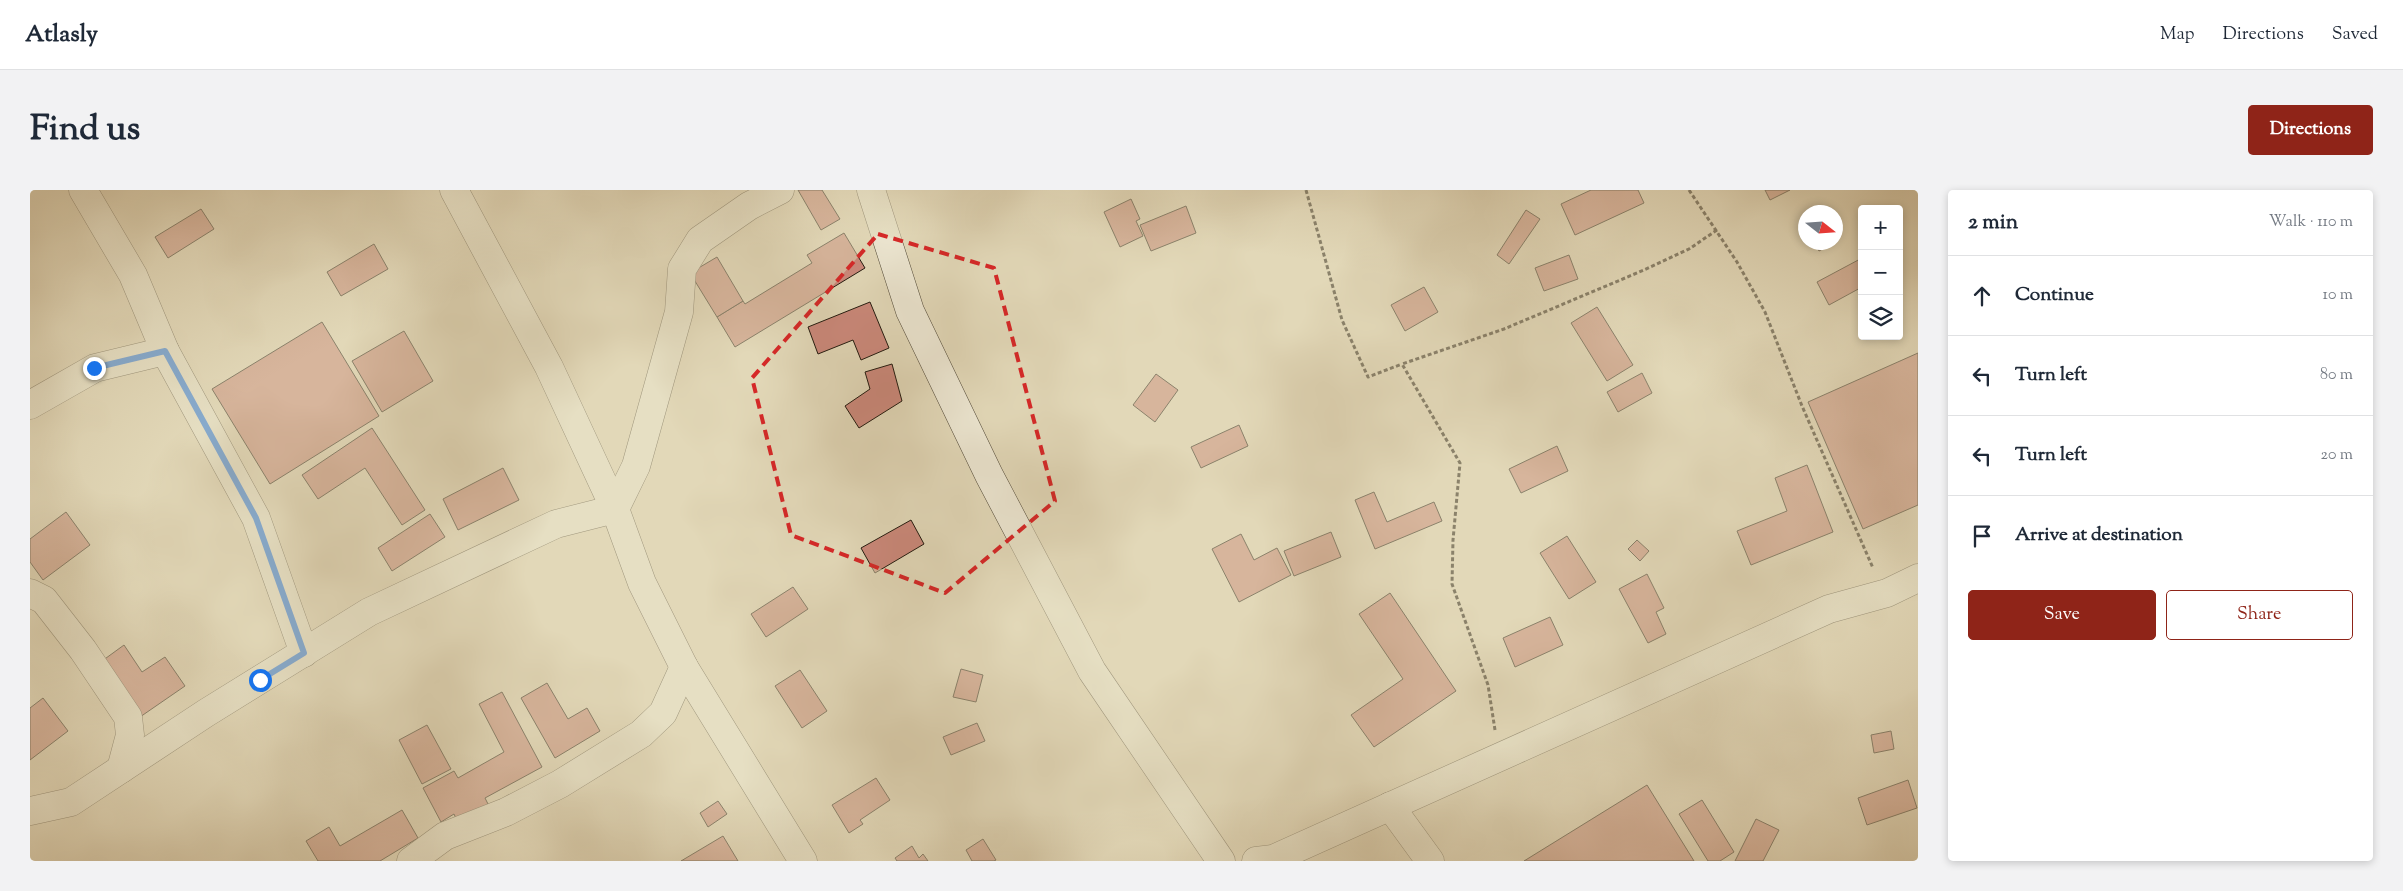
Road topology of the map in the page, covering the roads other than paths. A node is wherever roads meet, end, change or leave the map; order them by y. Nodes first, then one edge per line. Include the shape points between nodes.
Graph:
1 (83, 190) edge
2 (454, 190) edge
3 (780, 190) edge
4 (871, 190) edge
5 (165, 351) junction
6 (30, 405) edge
7 (615, 509) junction
8 (1918, 578) edge
9 (30, 593) edge
10 (304, 653) junction
11 (684, 667) junction
12 (121, 769) junction
13 (1390, 806) junction
14 (30, 811) edge
15 (411, 861) edge
16 (803, 861) edge
17 (1221, 861) edge
18 (1256, 861) edge
19 (1430, 861) edge

1 - 5 street via 132,275
2 - 7 street via 548,367
3 - 7 street via 749,206 700,240 682,269 679,312 636,466
4 - 17 street via 910,311 989,475 1092,671
5 - 6 street via 94,368
5 - 10 street via 256,518
7 - 10 street via 556,524 484,556 369,612
7 - 11 street via 642,582
8 - 13 street via 1887,593 1829,609
9 - 12 street via 44,600 78,643 128,717 130,735
10 - 12 street
11 - 15 street via 663,713 641,734 560,784 506,812 444,836
11 - 16 street
12 - 14 street via 71,802
13 - 18 street via 1273,859
13 - 19 street

